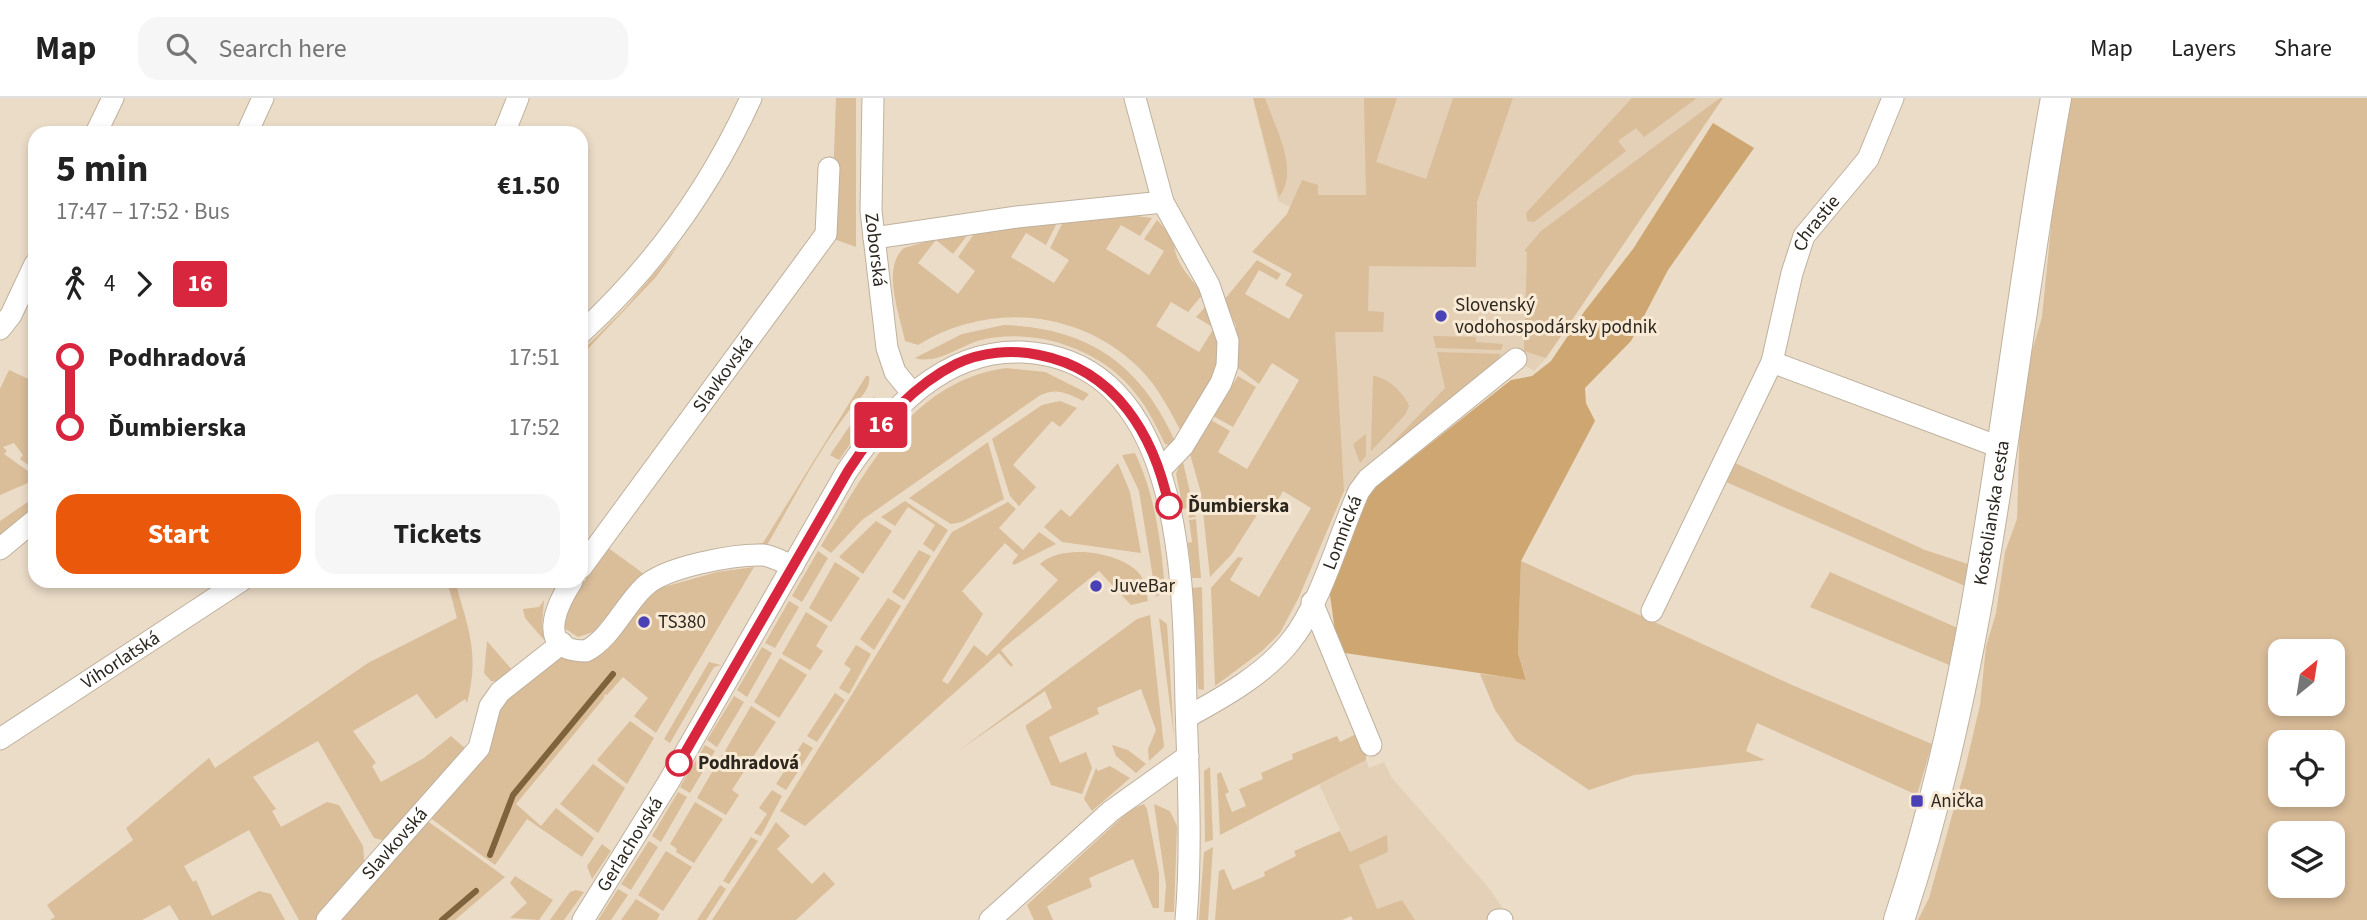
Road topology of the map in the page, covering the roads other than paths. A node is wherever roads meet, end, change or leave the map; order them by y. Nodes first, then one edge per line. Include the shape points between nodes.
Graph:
1 (113, 98) edge
2 (263, 98) edge
3 (518, 98) edge
4 (751, 98) edge
5 (873, 98) edge
6 (1135, 98) edge
7 (1893, 98) edge
8 (2056, 98) edge
9 (99, 126) edge
10 (250, 126) edge
11 (508, 126) edge
12 (829, 168) dead end
13 (1163, 202) junction
14 (874, 238) junction
15 (28, 279) edge
16 (588, 325) edge
17 (0, 329) edge
18 (1516, 359) dead end
19 (1772, 362) junction
20 (914, 394) junction
21 (2002, 448) junction
22 (1161, 470) junction
23 (28, 526) edge
24 (0, 548) edge
25 (588, 558) edge
26 (793, 566) junction
27 (230, 588) edge
28 (567, 588) edge
29 (1312, 602) junction
30 (1652, 611) dead end
31 (562, 643) junction
32 (1187, 718) junction
33 (0, 739) edge
34 (1371, 744) dead end
35 (1188, 756) junction
36 (327, 920) edge
37 (583, 920) edge
38 (990, 920) edge
39 (1186, 920) edge
40 (1899, 920) edge

1 - 9 street
2 - 10 street
3 - 11 street
4 - 16 street via 723,157 663,244
5 - 14 street, Zoborská via 870,180
6 - 13 street
7 - 19 street, Chrastie via 1868,159 1804,236
8 - 21 street, Kostolianska cesta
12 - 25 street, Slavkovská via 826,234
13 - 14 street
13 - 22 street via 1209,285 1226,328 1229,357 1209,403
14 - 20 street, Zoborská via 890,360
15 - 17 street
18 - 29 street, Lomnická via 1364,483
19 - 21 street
19 - 30 street, Chrastie
20 - 22 street, Gerlachovská via 940,373 976,357 1011,352 1048,356 1084,370 1114,391 1143,432
20 - 26 street, Gerlachovská via 872,435
21 - 40 street, Kostolianska cesta via 1954,723
22 - 32 street via 1182,592
23 - 24 street
26 - 31 street via 765,555 738,557 655,578 592,648 579,651
26 - 37 street, Gerlachovská
27 - 33 street, Vihorlatská
28 - 31 street via 552,620
29 - 32 street, Lomnická via 1299,630 1277,656
29 - 34 street
31 - 36 street, Slavkovská via 500,692 490,706 479,748
32 - 35 street
35 - 38 street via 1111,811
35 - 39 street

